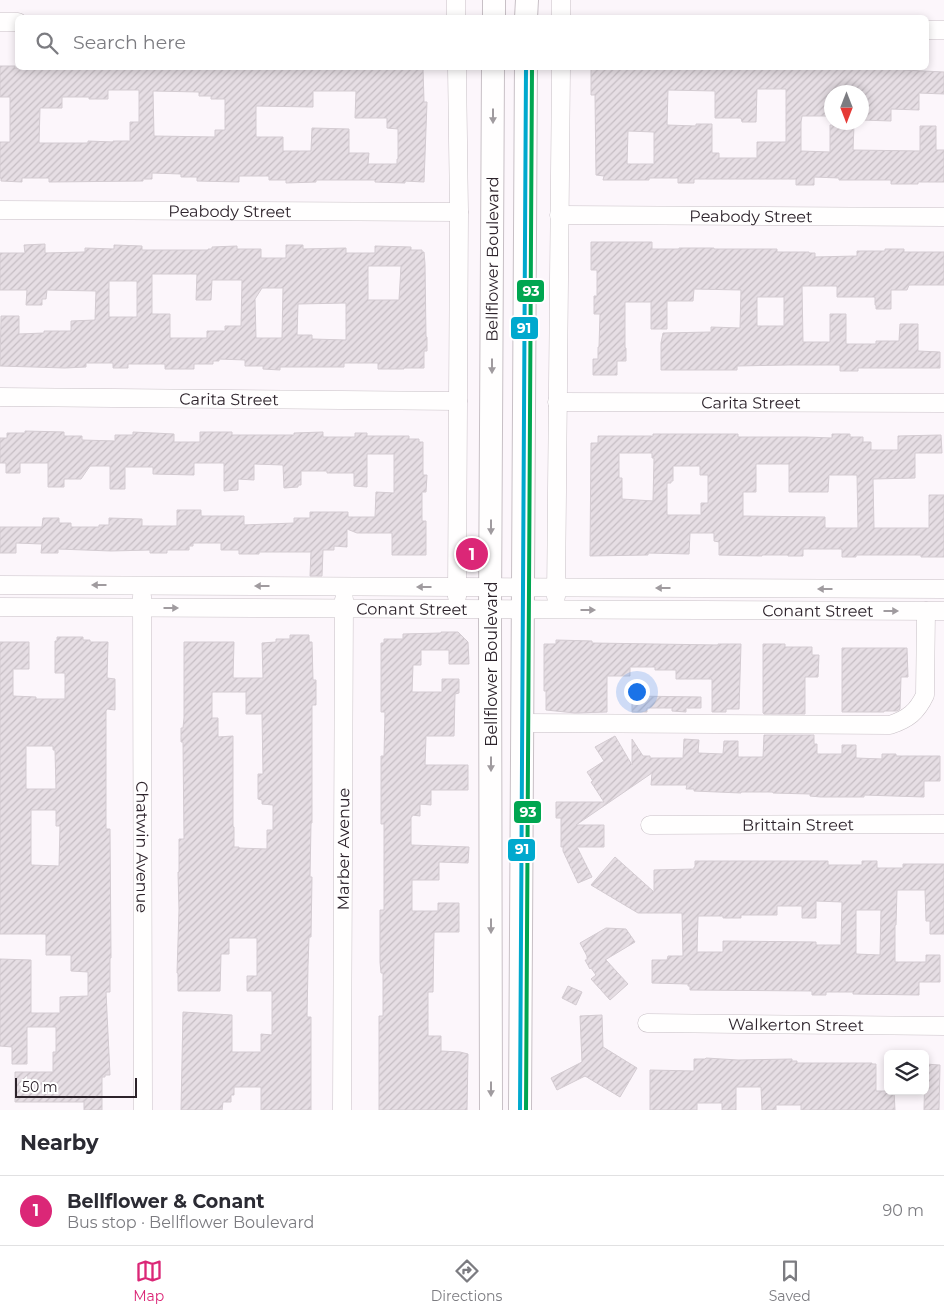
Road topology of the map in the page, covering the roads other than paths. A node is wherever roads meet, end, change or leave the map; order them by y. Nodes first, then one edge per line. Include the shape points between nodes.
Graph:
1 (456, 0) edge
2 (494, 0) edge
3 (526, 0) edge
4 (561, 0) edge
5 (456, 15) edge
6 (494, 15) edge
7 (526, 15) edge
8 (561, 15) edge
9 (0, 22) edge
10 (15, 22) edge
11 (929, 30) edge
12 (944, 30) edge
13 (457, 70) edge
14 (494, 70) edge
15 (526, 70) edge
16 (560, 70) edge
17 (0, 210) edge
18 (459, 212) junction
19 (559, 215) junction
20 (944, 216) edge
21 (0, 397) edge
22 (458, 401) junction
23 (557, 402) junction
24 (944, 402) edge
25 (0, 585) edge
26 (142, 586) junction
27 (344, 586) junction
28 (457, 587) junction
29 (491, 587) junction
30 (522, 587) junction
31 (556, 587) junction
32 (944, 589) edge
33 (0, 607) edge
34 (142, 608) junction
35 (344, 609) junction
36 (457, 610) junction
37 (490, 610) junction
38 (522, 610) junction
39 (556, 610) junction
40 (926, 611) junction
41 (944, 611) edge
42 (522, 723) junction
43 (944, 824) edge
44 (650, 825) dead end
45 (647, 1023) dead end
46 (944, 1026) edge
47 (143, 1110) edge
48 (342, 1110) edge
49 (491, 1110) edge
50 (520, 1110) edge

1 - 5 street
2 - 6 main road
3 - 7 main road
4 - 8 street
9 - 10 street
11 - 12 street
13 - 18 street, Bellflower Boulevard
14 -> 29 main road, Bellflower Boulevard
15 - 30 main road, Bellflower Boulevard
16 - 19 street
17 - 18 street, Peabody Street
18 - 22 street, Bellflower Boulevard
19 - 20 street, Peabody Street
19 - 23 street
21 - 22 street, Carita Street
22 - 28 street, Bellflower Boulevard
23 - 24 street, Carita Street
23 - 31 street
26 -> 25 street, Conant Street
27 -> 26 street, Conant Street
26 - 34 street, Chatwin Avenue
28 -> 27 street, Conant Street
27 - 35 street, Marber Avenue
28 - 29 street, Conant Street
28 - 36 street, Bellflower Boulevard
29 - 30 street, Conant Street
29 - 37 main road, Bellflower Boulevard
30 - 31 street, Conant Street
30 - 38 main road, Bellflower Boulevard
32 -> 31 street, Conant Street
31 - 39 street
33 - 34 street, Conant Street
34 -> 35 street, Conant Street
34 - 47 street, Chatwin Avenue
35 - 36 street, Conant Street
35 - 48 street, Marber Avenue
36 - 37 street, Conant Street
37 - 38 street, Conant Street
37 -> 49 main road, Bellflower Boulevard
38 - 39 street, Conant Street
38 - 42 main road, Bellflower Boulevard
39 -> 40 street, Conant Street
40 - 41 street, Conant Street
40 - 42 street via 925,695 912,714 890,725
42 - 50 main road, Bellflower Boulevard
43 - 44 street, Brittain Street
45 - 46 street, Walkerton Street

